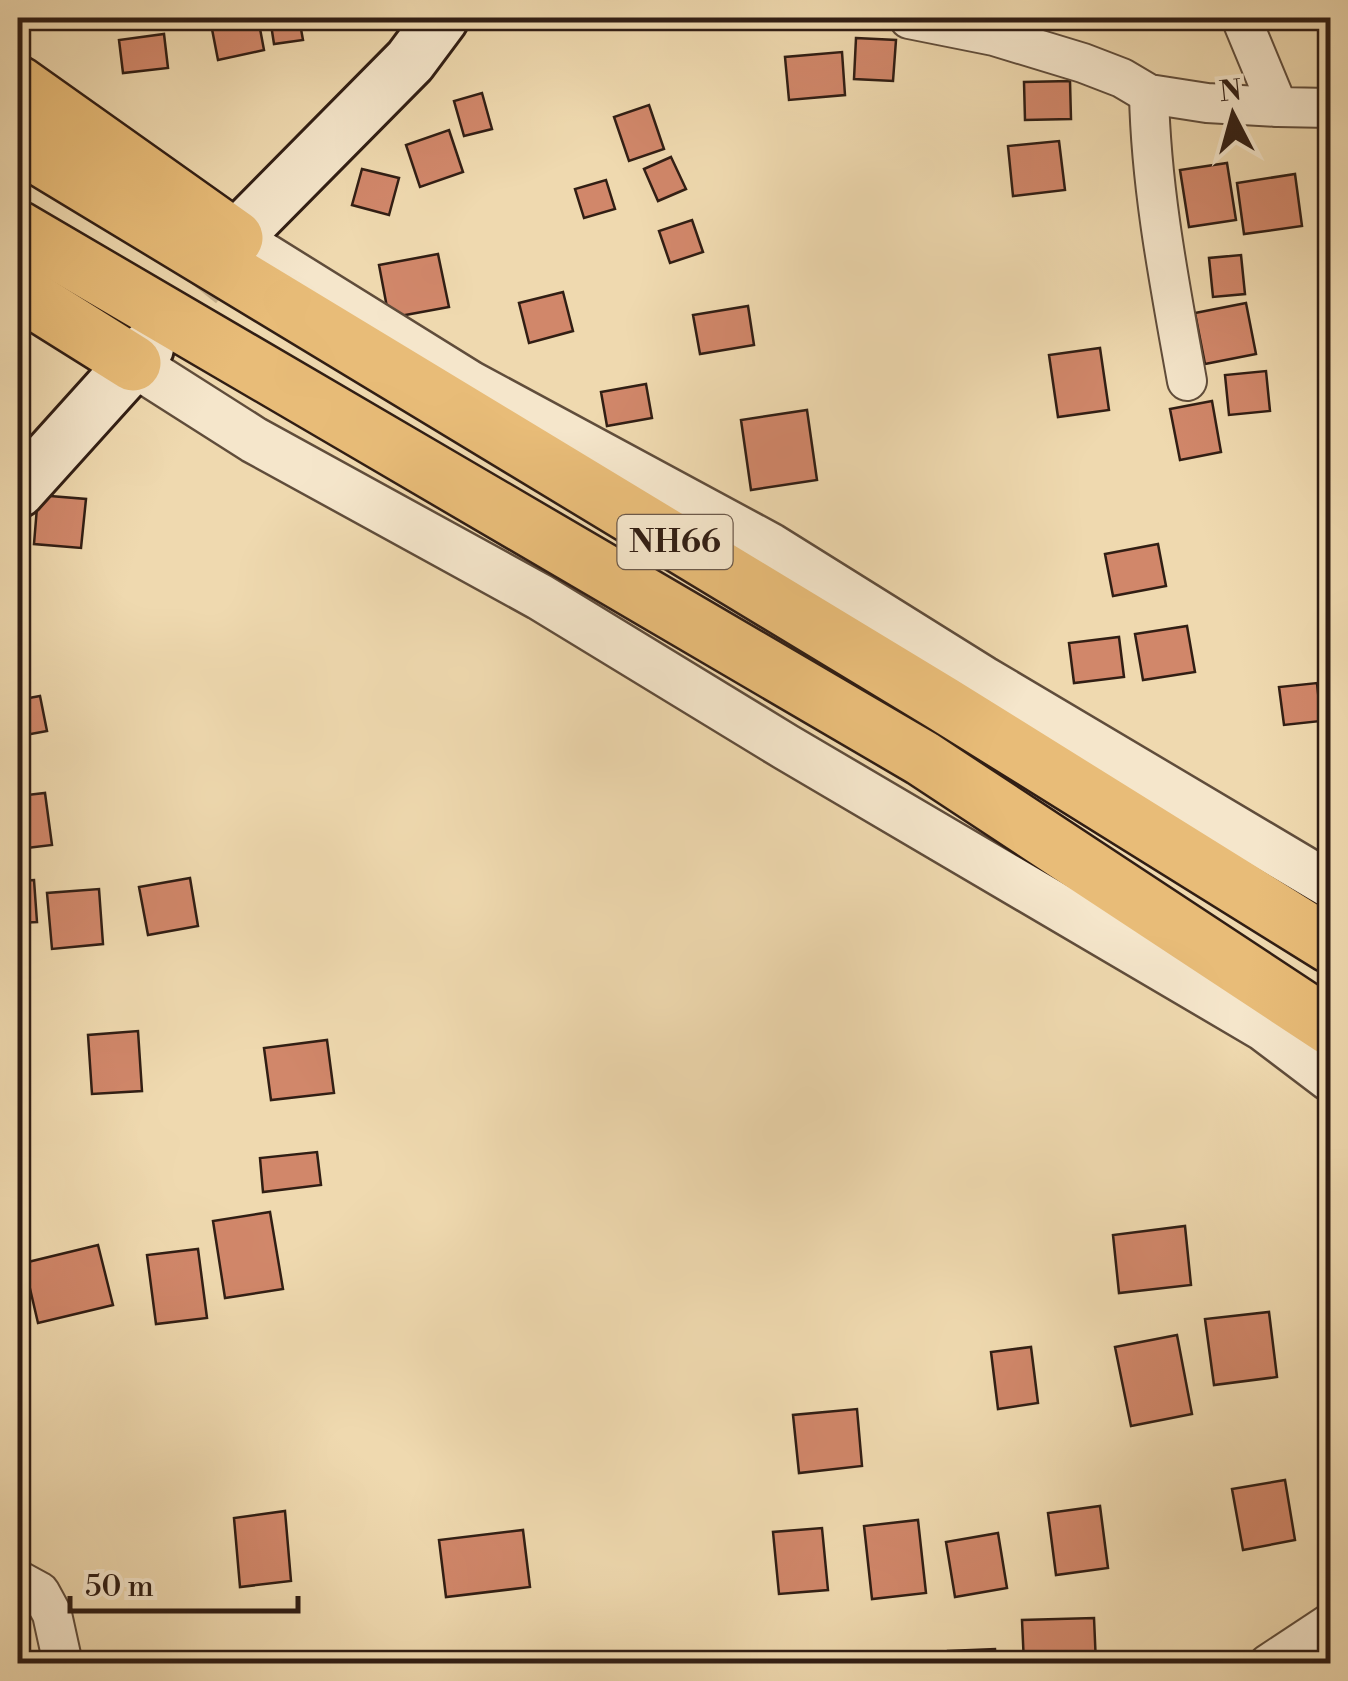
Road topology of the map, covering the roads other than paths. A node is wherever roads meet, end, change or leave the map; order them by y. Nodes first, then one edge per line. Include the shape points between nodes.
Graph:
1 (442, 18) edge
2 (1241, 18) edge
3 (909, 19) edge
4 (18, 84) edge
5 (1149, 94) junction
6 (1278, 107) junction
7 (1330, 108) edge
8 (18, 144) edge
9 (18, 229) edge
10 (235, 238) junction
11 (18, 291) edge
12 (140, 356) junction
13 (1188, 381) dead end
14 (18, 490) edge
15 (1330, 885) edge
16 (1330, 945) edge
17 (1330, 1027) edge
18 (1330, 1078) edge
19 (18, 1580) edge
20 (1330, 1623) edge
21 (63, 1664) edge
22 (1268, 1664) edge

1 - 10 main road via 410,61
2 - 6 street
3 - 5 street via 1083,63
4 - 10 highway
5 - 6 street
5 - 13 street via 1168,275
6 - 7 street
8 - 16 highway, NH66
9 - 17 highway, NH66 via 922,758
10 - 15 street via 470,384 770,546
11 - 12 highway
12 - 14 main road
12 - 18 street via 254,440 540,597 1264,1028
19 - 21 street via 40,1592 52,1614
20 - 22 street

